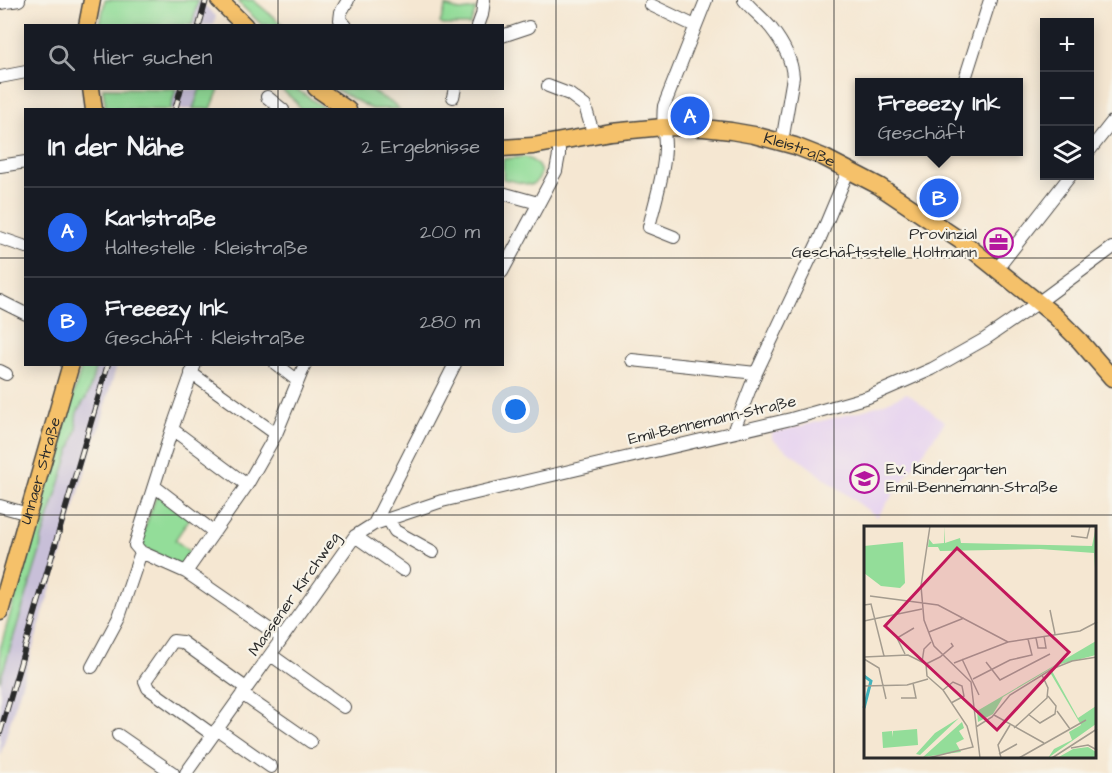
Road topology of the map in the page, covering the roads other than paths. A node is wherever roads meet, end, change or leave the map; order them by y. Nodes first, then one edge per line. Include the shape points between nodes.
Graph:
1 (19, 0) edge
2 (92, 0) edge
3 (219, 0) edge
4 (348, 0) edge
5 (484, 0) edge
6 (706, 0) edge
7 (744, 0) edge
8 (990, 0) edge
9 (0, 3) edge
10 (651, 5) dead end
11 (87, 24) edge
12 (243, 24) edge
13 (344, 24) edge
14 (479, 24) edge
15 (695, 26) junction
16 (529, 27) dead end
17 (504, 35) edge
18 (24, 72) edge
19 (0, 77) edge
20 (965, 78) edge
21 (548, 87) dead end
22 (91, 90) edge
23 (319, 90) edge
24 (267, 97) dead end
25 (94, 108) edge
26 (281, 108) edge
27 (345, 108) edge
28 (1112, 122) edge
29 (663, 127) junction
30 (594, 136) junction
31 (559, 142) junction
32 (782, 142) junction
33 (1094, 144) edge
34 (504, 148) edge
35 (24, 162) edge
36 (0, 166) edge
37 (849, 169) junction
38 (1067, 180) edge
39 (504, 194) edge
40 (538, 204) junction
41 (674, 237) dead end
42 (0, 238) edge
43 (24, 247) edge
44 (1112, 248) edge
45 (504, 268) edge
46 (997, 269) junction
47 (0, 301) edge
48 (1039, 302) junction
49 (24, 313) edge
50 (632, 360) dead end
51 (70, 366) edge
52 (279, 366) edge
53 (304, 366) edge
54 (455, 366) edge
55 (193, 369) edge
56 (756, 373) junction
57 (1112, 378) edge
58 (298, 381) junction
59 (172, 429) junction
60 (733, 432) junction
61 (276, 434) junction
62 (247, 485) junction
63 (154, 486) junction
64 (0, 506) edge
65 (28, 514) junction
66 (388, 519) junction
67 (374, 524) junction
68 (214, 532) junction
69 (355, 536) junction
70 (141, 552) junction
71 (433, 552) dead end
72 (403, 570) dead end
73 (186, 572) junction
74 (0, 612) edge
75 (282, 638) junction
76 (271, 655) junction
77 (92, 667) dead end
78 (244, 691) junction
79 (344, 707) dead end
80 (215, 732) junction
81 (118, 735) dead end
82 (311, 742) dead end
83 (271, 767) dead end
84 (173, 773) edge
85 (186, 773) edge

1 - 9 street
2 - 11 main road
3 - 12 main road
4 - 13 street via 340,16
5 - 14 street
6 - 15 street
7 - 32 street via 772,29 792,68
8 - 20 street
10 - 15 street
15 - 29 street via 664,106
16 - 17 street
18 - 19 street
21 - 30 street via 569,94 585,106
22 - 25 main road
23 - 27 main road
24 - 26 street
28 - 33 street
29 - 30 main road, Kleistraße
29 - 32 main road, Kleistraße via 731,131
29 - 41 street via 660,184 649,227
30 - 31 main road, Kleistraße
31 - 34 main road, Kleistraße
31 - 40 street via 556,171
32 - 37 main road, Kleistraße
35 - 36 street
37 - 46 main road, Kleistraße via 933,222
37 - 56 street
38 - 46 street
39 - 40 street
40 - 45 street
42 - 43 street
44 - 48 street, Emil-Bennemann-Straße
46 - 48 main road, Kleistraße
47 - 49 street
48 - 57 main road, Kleistraße
48 - 60 street, Emil-Bennemann-Straße via 932,369 868,397
50 - 56 street
51 - 65 main road, Unnaer Straße
52 - 58 street
53 - 58 street
54 - 67 street
55 - 59 street
55 - 61 street
56 - 60 street
58 - 61 street
59 - 62 street
59 - 63 street
60 - 66 street, Emil-Bennemann-Straße via 442,501
61 - 62 street
62 - 68 street
63 - 68 street
63 - 70 street via 135,545
64 - 65 street
65 - 74 main road, Unnaer Straße
66 - 67 street, Emil-Bennemann-Straße
66 - 71 street via 395,531
67 - 69 street, Massener Kirchweg
68 - 73 street
69 - 72 street
69 - 75 street, Massener Kirchweg
70 - 73 street
70 - 77 street via 118,617
73 - 75 street
75 - 76 street, Massener Kirchweg
76 - 78 street, Massener Kirchweg
76 - 79 street
78 - 80 street, Massener Kirchweg
78 - 80 street via 182,642 174,641 145,681 148,688
78 - 82 street
80 - 83 street
80 - 85 street, Massener Kirchweg
81 - 84 street

